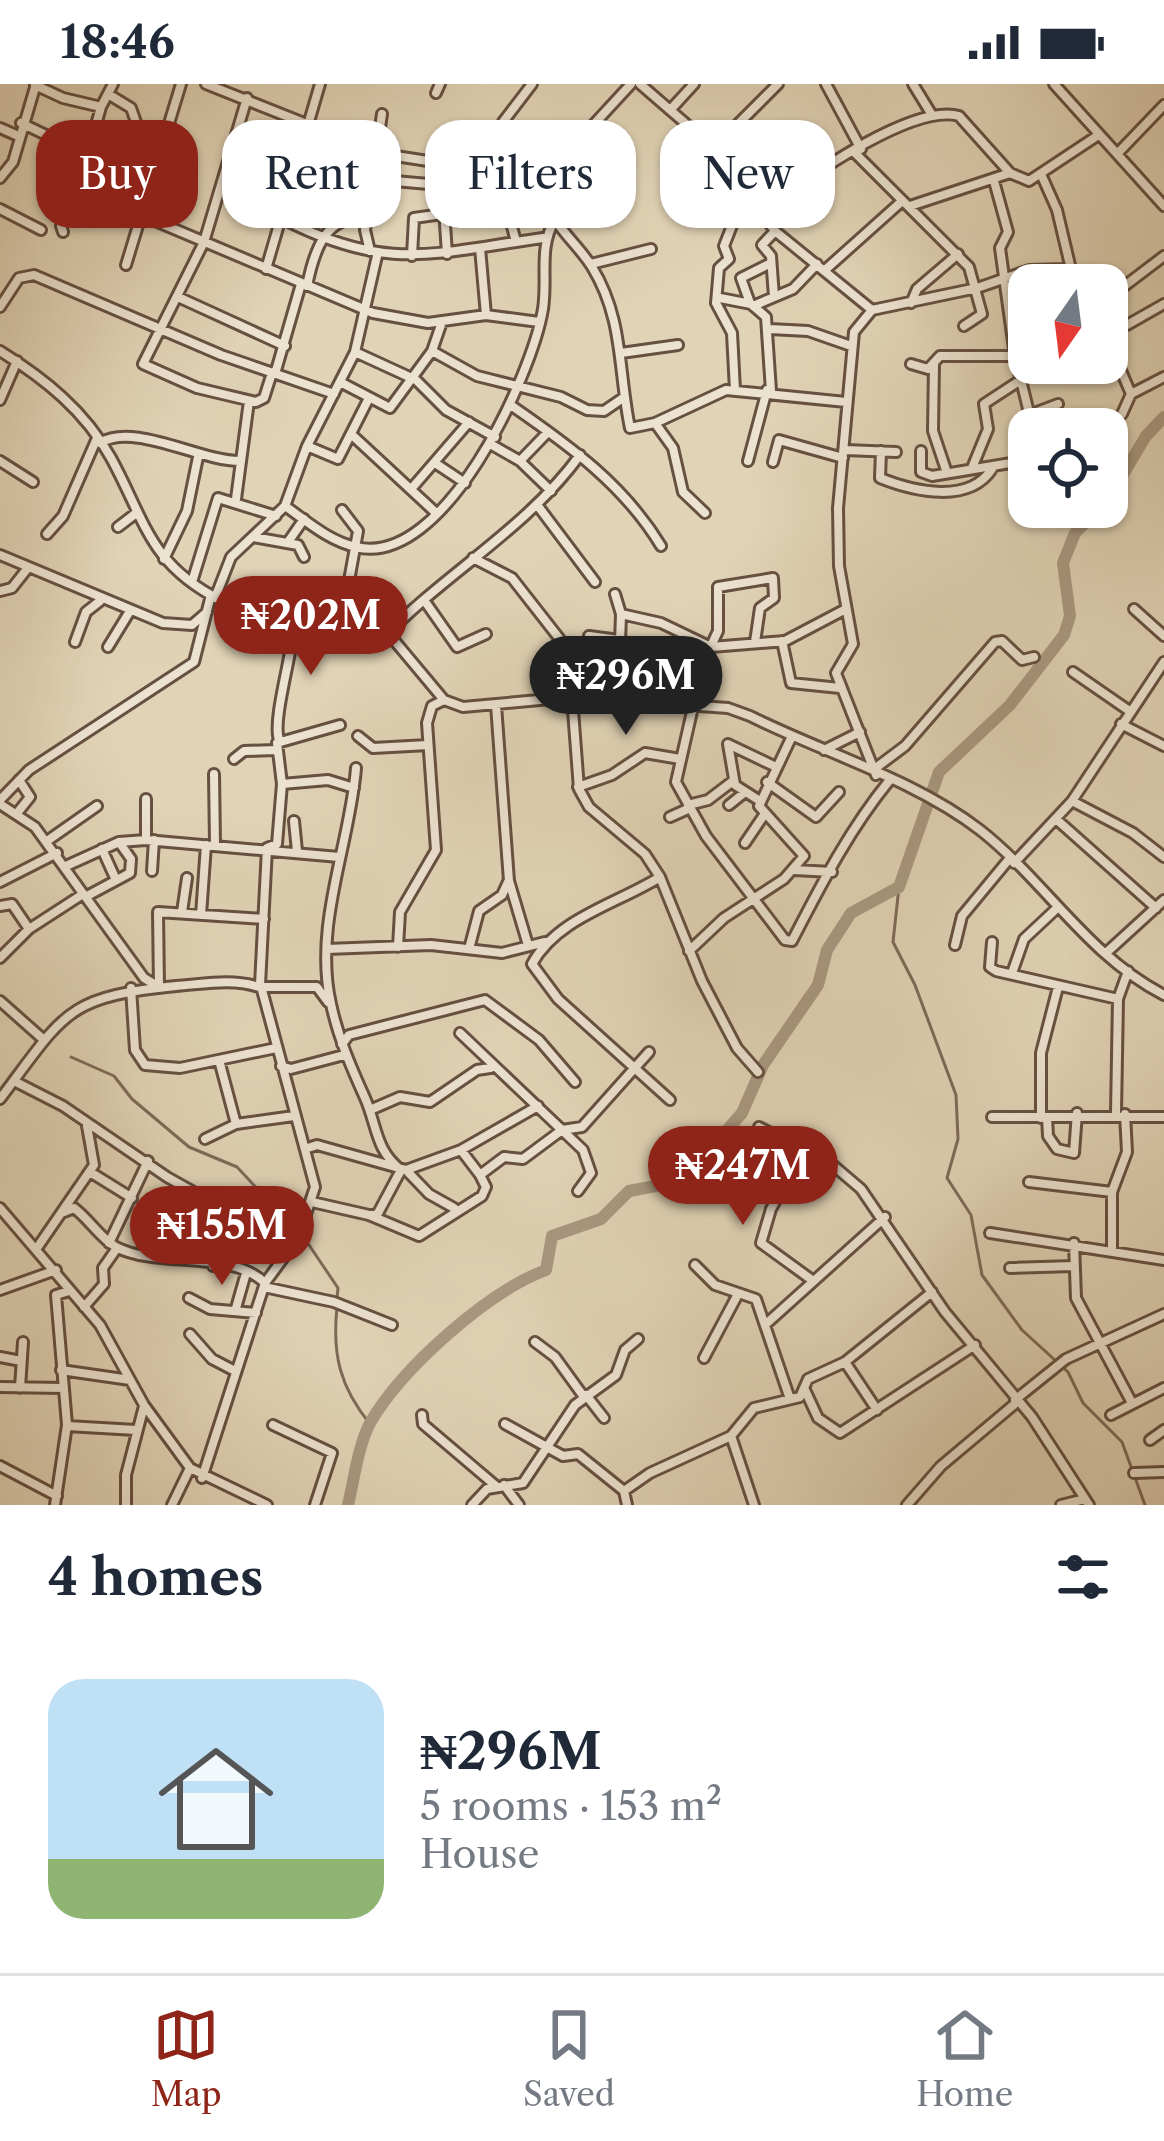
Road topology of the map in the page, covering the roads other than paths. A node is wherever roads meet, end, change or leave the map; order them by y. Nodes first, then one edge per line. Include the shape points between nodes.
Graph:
1 (36, 84) edge
2 (181, 84) edge
3 (206, 84) edge
4 (320, 84) edge
5 (532, 84) edge
6 (636, 84) edge
7 (694, 84) edge
8 (778, 84) edge
9 (826, 84) edge
10 (913, 84) edge
11 (1054, 84) edge
12 (111, 89) edge
13 (247, 98) junction
14 (1164, 105) edge
15 (101, 107) junction
16 (672, 108) junction
17 (382, 113) dead end
18 (932, 115) junction
19 (97, 120) edge
20 (135, 120) edge
21 (169, 120) edge
22 (298, 120) edge
23 (310, 120) edge
24 (381, 120) edge
25 (505, 120) edge
26 (603, 120) edge
27 (685, 120) edge
28 (742, 120) edge
29 (22, 124) junction
30 (0, 128) edge
31 (36, 131) edge
32 (16, 135) junction
33 (1097, 136) junction
34 (858, 151) junction
35 (1118, 153) junction
36 (835, 165) edge
37 (1010, 173) junction
38 (1041, 174) junction
39 (0, 178) edge
40 (994, 182) junction
41 (905, 204) junction
42 (1164, 206) edge
43 (0, 209) edge
44 (425, 216) edge
45 (64, 228) edge
46 (135, 228) edge
47 (167, 228) edge
48 (280, 228) edge
49 (301, 228) edge
50 (331, 228) edge
51 (366, 228) edge
52 (444, 228) edge
53 (512, 228) edge
54 (550, 228) edge
55 (562, 228) edge
56 (731, 228) edge
57 (772, 228) edge
58 (41, 230) dead end
59 (775, 231) junction
60 (63, 232) dead end
61 (543, 238) junction
62 (324, 240) junction
63 (204, 242) junction
64 (516, 242) junction
65 (480, 248) junction
66 (651, 249) dead end
67 (447, 254) junction
68 (958, 254) junction
69 (376, 256) junction
70 (412, 256) junction
71 (1164, 256) edge
72 (591, 264) junction
73 (126, 265) dead end
74 (769, 265) junction
75 (821, 267) junction
76 (266, 269) junction
77 (1006, 276) junction
78 (0, 282) edge
79 (1128, 283) edge
80 (304, 285) junction
81 (10, 287) junction
82 (977, 288) junction
83 (1008, 295) edge
84 (178, 297) junction
85 (720, 298) junction
86 (775, 298) junction
87 (910, 303) junction
88 (1164, 304) edge
89 (752, 305) junction
90 (0, 307) edge
91 (364, 307) junction
92 (872, 310) junction
93 (486, 315) junction
94 (442, 320) junction
95 (538, 322) junction
96 (1128, 324) edge
97 (964, 326) dead end
98 (770, 329) junction
99 (159, 330) junction
100 (678, 345) dead end
101 (285, 346) junction
102 (851, 346) junction
103 (0, 351) edge
104 (432, 351) junction
105 (1008, 351) edge
106 (355, 352) junction
107 (621, 353) junction
108 (17, 362) junction
109 (910, 364) dead end
110 (934, 364) junction
111 (274, 374) junction
112 (410, 376) junction
113 (1164, 377) edge
114 (340, 382) junction
115 (1014, 384) edge
116 (1127, 384) edge
117 (518, 389) junction
118 (735, 390) junction
119 (769, 391) junction
120 (334, 394) junction
121 (1131, 394) junction
122 (369, 398) junction
123 (623, 398) junction
124 (0, 400) edge
125 (249, 401) junction
126 (846, 402) junction
127 (1058, 404) dead end
128 (512, 406) junction
129 (1048, 408) edge
130 (1125, 408) edge
131 (469, 422) junction
132 (655, 423) junction
133 (548, 431) junction
134 (352, 434) junction
135 (99, 440) junction
136 (494, 441) junction
137 (307, 446) junction
138 (881, 451) junction
139 (921, 451) dead end
140 (896, 452) dead end
141 (580, 454) junction
142 (844, 454) junction
143 (198, 458) junction
144 (240, 460) junction
145 (748, 460) dead end
146 (0, 461) edge
147 (520, 461) junction
148 (773, 462) dead end
149 (435, 463) junction
150 (1008, 465) edge
151 (972, 468) junction
152 (992, 469) junction
153 (947, 471) junction
154 (33, 482) dead end
155 (465, 483) junction
156 (412, 488) junction
157 (551, 492) junction
158 (236, 499) junction
159 (285, 506) junction
160 (538, 506) junction
161 (343, 510) dead end
162 (435, 512) junction
163 (705, 513) dead end
164 (135, 514) junction
165 (276, 516) junction
166 (304, 519) junction
167 (118, 526) dead end
168 (47, 534) dead end
169 (253, 537) junction
170 (287, 544) junction
171 (661, 546) dead end
172 (357, 548) junction
173 (0, 554) edge
174 (304, 557) dead end
175 (473, 558) junction
176 (164, 559) junction
177 (27, 569) junction
178 (192, 582) junction
179 (596, 582) dead end
180 (0, 591) edge
181 (615, 594) dead end
182 (213, 596) junction
183 (101, 600) junction
184 (423, 600) junction
185 (1134, 609) dead end
186 (844, 610) junction
187 (130, 611) junction
188 (207, 612) junction
189 (621, 614) junction
190 (295, 623) junction
191 (341, 625) junction
192 (486, 634) dead end
193 (385, 636) junction
194 (1164, 636) edge
195 (589, 637) dead end
196 (619, 640) junction
197 (782, 641) junction
198 (75, 642) dead end
199 (755, 643) junction
200 (108, 647) dead end
201 (711, 647) junction
202 (573, 656) dead end
203 (1034, 657) dead end
204 (1164, 662) edge
205 (1073, 671) dead end
206 (840, 688) junction
207 (572, 698) junction
208 (444, 700) junction
209 (618, 701) junction
210 (496, 705) junction
211 (695, 708) junction
212 (1128, 710) junction
213 (340, 724) dead end
214 (1121, 724) junction
215 (860, 732) junction
216 (358, 736) dead end
217 (792, 736) junction
218 (278, 745) junction
219 (428, 745) junction
220 (1164, 746) edge
221 (824, 751) junction
222 (234, 759) dead end
223 (680, 759) junction
224 (774, 766) junction
225 (356, 768) dead end
226 (876, 771) junction
227 (214, 775) dead end
228 (19, 780) junction
229 (733, 781) junction
230 (890, 781) junction
231 (767, 782) junction
232 (282, 784) junction
233 (578, 787) junction
234 (354, 788) junction
235 (839, 792) dead end
236 (744, 793) junction
237 (146, 799) dead end
238 (760, 801) junction
239 (1072, 801) junction
240 (0, 802) edge
241 (729, 805) dead end
242 (97, 806) dead end
243 (689, 807) junction
244 (18, 813) junction
245 (764, 815) junction
246 (670, 817) dead end
247 (1056, 819) junction
248 (294, 821) dead end
249 (150, 840) junction
250 (47, 841) junction
251 (119, 842) junction
252 (746, 843) dead end
253 (210, 845) junction
254 (267, 848) junction
255 (102, 849) junction
256 (297, 851) junction
257 (57, 853) junction
258 (339, 857) junction
259 (1164, 857) edge
260 (1012, 861) junction
261 (66, 866) junction
262 (792, 870) junction
263 (152, 871) dead end
264 (833, 872) junction
265 (660, 877) junction
266 (187, 878) dead end
267 (116, 880) junction
268 (509, 881) junction
269 (0, 882) edge
270 (85, 895) junction
271 (758, 899) junction
272 (1164, 900) edge
273 (0, 906) edge
274 (1156, 908) junction
275 (1056, 909) junction
276 (182, 911) junction
277 (201, 915) junction
278 (264, 919) junction
279 (29, 928) junction
280 (547, 941) junction
281 (992, 943) dead end
282 (529, 945) junction
283 (955, 945) dead end
284 (398, 947) junction
285 (327, 949) junction
286 (469, 949) junction
287 (689, 951) junction
288 (1106, 953) junction
289 (0, 958) edge
290 (1128, 971) junction
291 (1012, 973) junction
292 (159, 987) junction
293 (262, 987) junction
294 (1058, 987) junction
295 (131, 988) junction
296 (1164, 995) edge
297 (1118, 999) junction
298 (0, 1001) edge
299 (331, 1005) junction
300 (460, 1033) dead end
301 (44, 1040) junction
302 (276, 1048) junction
303 (343, 1050) junction
304 (649, 1052) dead end
305 (219, 1060) junction
306 (281, 1066) junction
307 (490, 1068) junction
308 (631, 1070) junction
309 (758, 1072) dead end
310 (575, 1082) dead end
311 (7, 1083) edge
312 (0, 1099) edge
313 (670, 1100) dead end
314 (538, 1106) junction
315 (370, 1110) junction
316 (1077, 1113) junction
317 (1120, 1113) junction
318 (294, 1116) junction
319 (992, 1117) dead end
320 (1164, 1117) edge
321 (1044, 1118) junction
322 (236, 1124) junction
323 (87, 1125) junction
324 (759, 1127) dead end
325 (562, 1130) junction
326 (205, 1139) dead end
327 (305, 1149) junction
328 (460, 1150) junction
329 (803, 1150) junction
330 (148, 1161) junction
331 (403, 1170) junction
332 (90, 1172) junction
333 (480, 1175) junction
334 (1029, 1182) dead end
335 (578, 1191) dead end
336 (1112, 1192) junction
337 (132, 1198) junction
338 (312, 1202) junction
339 (0, 1208) edge
340 (455, 1208) junction
341 (64, 1212) junction
342 (369, 1215) junction
343 (885, 1217) junction
344 (990, 1233) dead end
345 (1074, 1244) junction
346 (113, 1246) junction
347 (37, 1248) junction
348 (1112, 1251) junction
349 (1164, 1260) edge
350 (695, 1265) dead end
351 (213, 1266) junction
352 (1074, 1266) junction
353 (1010, 1268) dead end
354 (56, 1270) junction
355 (246, 1273) junction
356 (812, 1280) junction
357 (264, 1285) junction
358 (0, 1290) edge
359 (70, 1292) junction
360 (932, 1292) junction
361 (739, 1294) junction
362 (189, 1298) dead end
363 (84, 1307) junction
364 (236, 1308) junction
365 (256, 1313) junction
366 (1164, 1315) edge
367 (766, 1324) junction
368 (392, 1325) dead end
369 (190, 1334) dead end
370 (638, 1339) dead end
371 (23, 1342) dead end
372 (536, 1342) dead end
373 (1097, 1342) junction
374 (975, 1345) junction
375 (0, 1357) edge
376 (704, 1358) dead end
377 (22, 1360) junction
378 (845, 1362) junction
379 (61, 1370) junction
380 (235, 1371) junction
381 (132, 1381) junction
382 (0, 1387) edge
383 (20, 1388) junction
384 (64, 1388) junction
385 (1164, 1388) edge
386 (805, 1390) junction
387 (585, 1396) junction
388 (790, 1400) junction
389 (1016, 1401) junction
390 (1132, 1403) junction
391 (144, 1405) junction
392 (877, 1410) junction
393 (422, 1414) dead end
394 (1111, 1415) dead end
395 (604, 1418) dead end
396 (505, 1424) dead end
397 (273, 1425) dead end
398 (68, 1426) junction
399 (136, 1430) junction
400 (1164, 1430) edge
401 (730, 1436) junction
402 (1150, 1440) dead end
403 (545, 1448) junction
404 (0, 1466) edge
405 (190, 1468) junction
406 (1164, 1472) edge
407 (1134, 1473) dead end
408 (202, 1478) junction
409 (500, 1485) junction
410 (624, 1491) junction
411 (56, 1501) edge
412 (1087, 1502) edge
413 (126, 1505) edge
414 (172, 1505) edge
415 (267, 1505) edge
416 (315, 1505) edge
417 (472, 1505) edge
418 (519, 1505) edge
419 (627, 1505) edge
420 (754, 1505) edge
421 (907, 1505) edge
422 (1061, 1505) edge

1 - 15 street
1 - 29 street
2 - 21 street
3 - 13 street
4 - 23 street
5 - 25 street
6 - 16 street
6 - 26 street
7 - 16 street
8 - 28 street
9 - 34 street
10 - 18 street
11 - 33 street
12 - 15 street
12 - 20 street
13 - 22 street
13 - 63 street
14 - 35 street
15 - 19 street
16 - 27 street
17 - 24 street
18 - 34 street
18 - 37 street via 959,116
29 - 31 street
29 - 32 street
30 - 32 street
32 - 39 street via 13,162
33 - 35 street
33 - 38 street
34 - 36 street
34 - 41 street
35 - 42 street
37 - 38 street via 1029,181
37 - 40 street
38 - 77 street via 1070,265
40 - 41 street
40 - 77 street via 1008,232 1000,248
41 - 68 street
41 - 75 street
43 - 58 street
44 - 70 street via 414,218
45 - 60 street
46 - 73 street
47 - 63 street
48 - 76 street
49 - 62 street
50 - 62 street
51 - 69 street via 365,244
52 - 67 street
53 - 64 street
54 - 61 street
55 - 72 street
56 - 85 street
57 - 59 street
59 - 74 street via 763,245
59 - 75 street
61 - 64 street
61 - 95 street
62 - 69 street
62 - 80 street
63 - 76 street
63 - 84 street
64 - 65 street
65 - 67 street
65 - 93 street
66 - 72 street
67 - 70 street
68 - 82 street
68 - 87 street
69 - 70 street
69 - 91 street
71 - 79 street
72 - 107 street
74 - 86 street
74 - 89 street via 741,278
75 - 86 street
75 - 92 street
76 - 80 street
77 - 82 street
77 - 83 street
78 - 81 street
80 - 91 street
80 - 101 street
81 - 90 street
81 - 99 street via 34,275
82 - 87 street
82 - 97 street via 982,318
84 - 99 street
84 - 101 street
85 - 89 street
85 - 118 street via 718,311 733,333
86 - 89 street
87 - 92 street
88 - 96 street
89 - 98 street
91 - 94 street via 399,319
91 - 106 street
92 - 102 street
93 - 94 street
93 - 95 street
94 - 104 street
95 - 117 street
98 - 102 street
98 - 119 street
99 - 111 street
99 - 125 street via 144,366
100 - 107 street
101 - 111 street
102 - 126 street
103 - 108 street
104 - 112 street
104 - 117 street
105 - 110 street via 944,356
106 - 112 street
106 - 114 street
107 - 123 street
108 - 124 street
108 - 135 street via 67,399
109 - 110 street
110 - 153 street via 933,431
111 - 120 street
111 - 125 street via 262,401
112 - 122 street via 390,408
112 - 131 street
113 - 121 street
114 - 120 street
114 - 122 street
115 - 151 street via 984,404 988,429
116 - 121 street
117 - 123 street via 595,412
117 - 128 street
118 - 119 street
118 - 132 street
119 - 126 street
119 - 145 street
120 - 137 street
121 - 130 street
122 - 134 street
123 - 132 street via 629,428
125 - 144 street
126 - 142 street
127 - 129 street
128 - 133 street
128 - 136 street
131 - 136 street
131 - 149 street
132 - 163 street via 673,448 683,492
133 - 141 street
133 - 147 street
134 - 137 street via 338,458
134 - 156 street
135 - 143 street via 129,436
135 - 164 street
135 - 168 street
136 - 147 street
136 - 155 street
137 - 159 street
138 - 140 street
138 - 142 street
138 - 152 street via 880,478 936,493 974,488
139 - 153 street via 921,472
141 - 157 street
141 - 171 street via 640,511
142 - 148 street via 779,440
142 - 186 street
143 - 144 street
143 - 176 street via 187,512
144 - 158 street
146 - 154 street
147 - 157 street
149 - 155 street
149 - 156 street
150 - 152 street
151 - 152 street
151 - 153 street
155 - 162 street
156 - 162 street
157 - 160 street
158 - 165 street
158 - 178 street via 218,498
159 - 165 street
159 - 166 street
160 - 175 street
160 - 179 street
161 - 172 street via 358,524
162 - 172 street via 384,546
164 - 167 street
164 - 176 street
165 - 169 street
166 - 170 street
166 - 172 street
169 - 170 street
169 - 182 street via 231,557
170 - 174 street via 303,547
172 - 191 street
173 - 177 street
175 - 184 street
175 - 202 street via 512,578
176 - 178 street
177 - 180 street
177 - 183 street
178 - 182 street
181 - 189 street
182 - 188 street
182 - 190 street via 262,619
183 - 187 street
183 - 198 street via 86,612
184 - 192 street via 457,646
184 - 193 street
185 - 194 street
186 - 197 street
186 - 206 street via 853,644 836,674
187 - 188 street via 183,625
187 - 200 street
188 - 228 street via 198,654 170,681
189 - 196 street
189 - 201 street
190 - 191 street
190 - 218 street
191 - 193 street
193 - 208 street
195 - 196 street
196 - 209 street
197 - 199 street
197 - 206 street via 790,683
199 - 201 street
199 - 201 street via 760,608 774,598 773,578 718,587
201 - 211 street
203 - 226 street via 1022,660 995,642
204 - 212 street
205 - 212 street
206 - 215 street
207 - 209 street
207 - 210 street
207 - 233 street
208 - 210 street
208 - 219 street via 429,712
209 - 211 street
210 - 268 street
211 - 217 street via 728,708
211 - 223 street
212 - 214 street
213 - 218 street
214 - 220 street
214 - 239 street
215 - 221 street
215 - 226 street
216 - 219 street via 373,748
217 - 221 street
217 - 224 street
218 - 222 street
218 - 232 street
219 - 284 street via 436,850 400,912
221 - 226 street
223 - 233 street via 645,753
223 - 243 street via 676,782
224 - 229 street via 728,744
224 - 231 street
225 - 234 street
226 - 230 street
227 - 253 street
228 - 240 street
228 - 244 street via 30,796
229 - 236 street
229 - 243 street
230 - 260 street via 975,826
230 - 264 street via 845,838
231 - 235 street via 816,817
231 - 238 street
232 - 234 street via 328,779
232 - 254 street via 277,844
233 - 265 street
234 - 258 street
236 - 238 street
236 - 241 street
237 - 249 street
238 - 245 street
239 - 247 street
239 - 259 street
240 - 244 street
242 - 250 street
243 - 246 street
243 - 271 street
244 - 250 street
245 - 252 street
245 - 262 street via 803,853
247 - 260 street
247 - 274 street
248 - 256 street
249 - 251 street
249 - 253 street
249 - 263 street
250 - 257 street
251 - 255 street
251 - 267 street via 131,865
253 - 254 street
253 - 277 street
254 - 256 street
254 - 278 street
255 - 261 street
255 - 267 street
256 - 258 street
257 - 261 street
257 - 269 street
258 - 285 street
260 - 275 street
260 - 283 street via 962,916
261 - 270 street
262 - 264 street
262 - 271 street
264 - 271 street via 792,941
265 - 280 street
265 - 287 street
266 - 276 street
267 - 270 street
268 - 282 street
268 - 286 street via 479,911
270 - 279 street
270 - 292 street via 144,978
271 - 287 street
272 - 274 street
273 - 279 street via 12,904
274 - 288 street
275 - 288 street
275 - 291 street via 1024,939
276 - 277 street
276 - 292 street via 155,915
277 - 278 street
278 - 293 street
279 - 289 street
280 - 282 street
280 - 308 street via 533,971
281 - 291 street via 990,967
282 - 286 street via 502,953
284 - 285 street
284 - 286 street
285 - 299 street
287 - 309 street via 737,1048
288 - 290 street
290 - 296 street
290 - 297 street
291 - 294 street
292 - 293 street
292 - 295 street
293 - 299 street via 317,987
293 - 302 street
294 - 297 street
294 - 321 street via 1041,1053
295 - 301 street via 94,998
295 - 305 street via 140,1063 164,1069
297 - 317 street
298 - 301 street
299 - 303 street
300 - 307 street
301 - 311 street
302 - 305 street
302 - 306 street
303 - 306 street
303 - 310 street via 349,1035 485,1000 539,1040
303 - 315 street
304 - 308 street
305 - 322 street
306 - 318 street
307 - 314 street
307 - 315 street via 430,1102 400,1096
308 - 313 street
308 - 325 street via 582,1127
311 - 312 street
311 - 323 street
314 - 325 street
314 - 328 street
315 - 331 street via 370,1130
316 - 317 street
316 - 321 street
316 - 321 street via 1074,1153 1057,1149
317 - 320 street
317 - 336 street via 1126,1152
318 - 322 street
318 - 327 street
319 - 321 street
322 - 326 street
323 - 330 street
323 - 332 street
324 - 329 street
325 - 333 street via 523,1159 504,1157
325 - 335 street via 592,1166
327 - 331 street via 317,1145
327 - 338 street
328 - 331 street
328 - 333 street
329 - 343 street via 849,1176
329 - 356 street via 770,1209 761,1244
330 - 337 street
330 - 351 street via 233,1214
331 - 340 street
331 - 342 street via 377,1215
332 - 337 street
332 - 341 street
333 - 340 street via 482,1196
334 - 336 street
336 - 348 street
337 - 346 street
338 - 342 street
338 - 357 street
339 - 347 street
340 - 342 street via 419,1236
341 - 346 street via 74,1208
341 - 347 street
343 - 356 street
343 - 360 street
344 - 345 street
345 - 348 street
345 - 352 street
346 - 351 street
346 - 363 street via 104,1284
347 - 354 street
348 - 349 street
350 - 361 street via 715,1286
351 - 355 street
352 - 353 street
352 - 373 street via 1076,1298
354 - 358 street
354 - 359 street
355 - 357 street
355 - 364 street
356 - 367 street
357 - 365 street
357 - 368 street
359 - 363 street
359 - 379 street via 56,1295
360 - 374 street
360 - 378 street
361 - 367 street via 756,1300
361 - 376 street
362 - 364 street via 210,1309
363 - 381 street
364 - 365 street
365 - 380 street
366 - 373 street
367 - 388 street
369 - 380 street
370 - 387 street via 616,1376
371 - 377 street
372 - 387 street
373 - 389 street
373 - 390 street
374 - 389 street
374 - 392 street
375 - 377 street
377 - 383 street
378 - 386 street via 808,1379
378 - 392 street
379 - 381 street
379 - 384 street
380 - 408 street
381 - 391 street
382 - 383 street
383 - 384 street
384 - 398 street
385 - 390 street
386 - 388 street
386 - 392 street via 818,1418 840,1433
387 - 395 street
387 - 403 street
388 - 401 street via 754,1408
389 - 412 street
389 - 421 street
390 - 394 street
391 - 399 street
391 - 405 street
393 - 409 street via 423,1424
396 - 403 street
397 - 416 street via 332,1454
398 - 399 street
398 - 411 street
399 - 413 street
400 - 402 street
401 - 410 street
401 - 420 street
403 - 409 street via 524,1483
403 - 410 street via 578,1454
404 - 411 street
405 - 408 street
405 - 414 street
406 - 407 street
408 - 415 street
409 - 417 street
409 - 418 street
410 - 419 street
412 - 422 street

